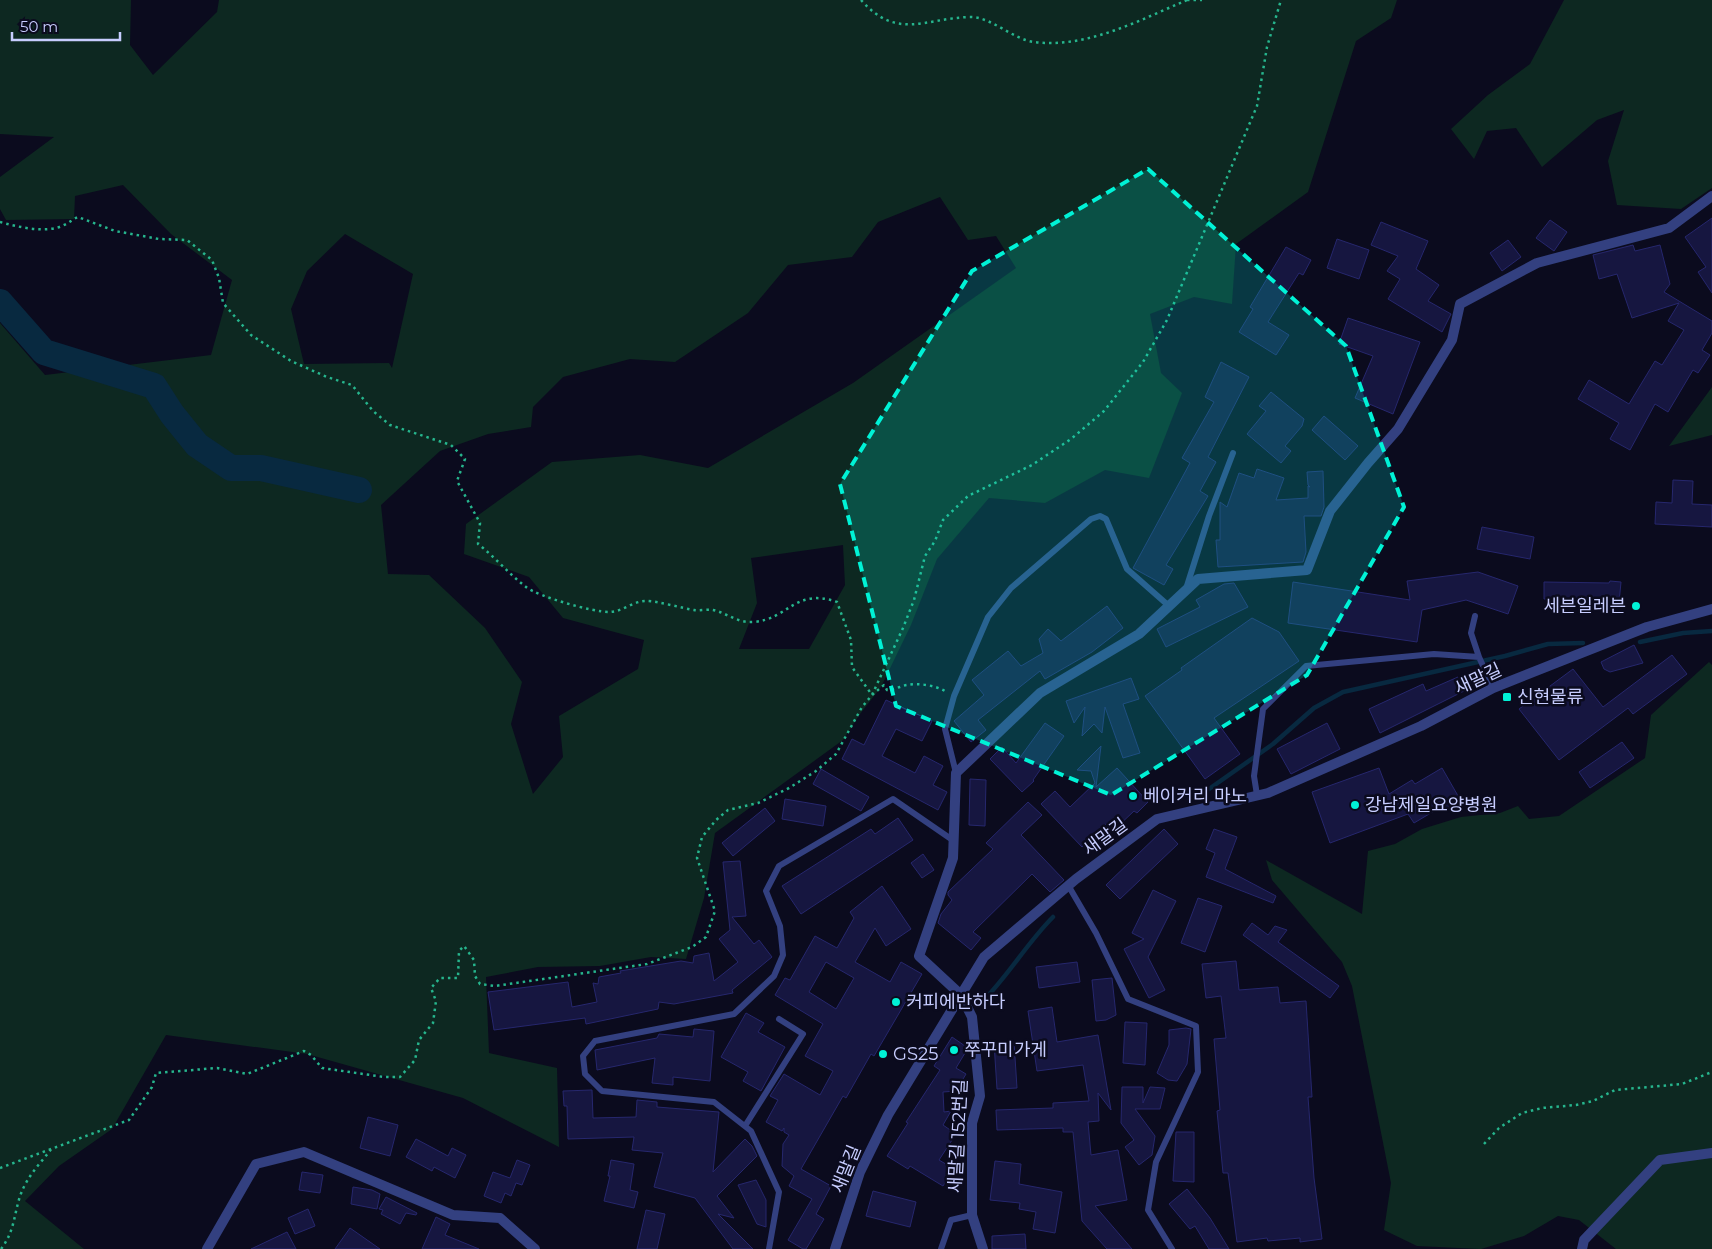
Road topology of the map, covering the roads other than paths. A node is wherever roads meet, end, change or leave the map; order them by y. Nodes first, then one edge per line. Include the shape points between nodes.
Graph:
1 (1712, 196) edge
2 (1233, 453) dead end
3 (1185, 591) junction
4 (1169, 606) junction
5 (1712, 609) edge
6 (1475, 616) dead end
7 (1479, 657) junction
8 (1493, 688) junction
9 (956, 773) junction
10 (1257, 795) junction
11 (954, 842) junction
12 (1068, 885) junction
13 (961, 995) junction
14 (779, 1019) dead end
15 (745, 1126) junction
16 (1712, 1153) edge
17 (972, 1216) junction
18 (207, 1249) edge
19 (536, 1249) edge
20 (769, 1249) edge
21 (835, 1249) edge
22 (941, 1249) edge
23 (983, 1249) edge
24 (1172, 1249) edge
25 (1582, 1249) edge

1 - 3 street via 1669,228 1537,263 1460,304 1452,340 1398,430 1330,511 1307,570 1198,579
2 - 3 lane
3 - 4 street
4 - 9 street via 1139,634 1040,693
4 - 9 lane via 1127,569 1106,519 1100,516 1091,519 1011,588 988,617 954,696 945,729
5 - 8 street, 새말길 via 1647,627
6 - 7 lane via 1471,633
7 - 8 lane
7 - 10 lane via 1434,654 1306,666 1263,709 1254,776
8 - 10 street, 새말길 via 1421,726
9 - 11 street
10 - 12 street, 새말길 via 1157,819
11 - 13 street via 953,858 919,956
11 - 15 lane via 893,799 780,866 766,892 780,926 783,955 774,976 734,1014 594,1042 583,1056 585,1074 602,1091 714,1102
12 - 13 street, 새말길 via 984,957
12 - 24 lane via 1128,999 1196,1026 1198,1072 1156,1162 1148,1210
13 - 17 street, 새말길 152번길 via 972,1017 980,1096 972,1123
13 - 21 street, 새말길 via 888,1115 860,1172
14 - 15 lane via 804,1034
15 - 20 lane via 751,1131 779,1192
16 - 25 street via 1660,1160 1584,1240
17 - 22 lane via 951,1220
17 - 23 street, 새말길 152번길
18 - 19 street via 256,1164 304,1152 453,1215 500,1218

